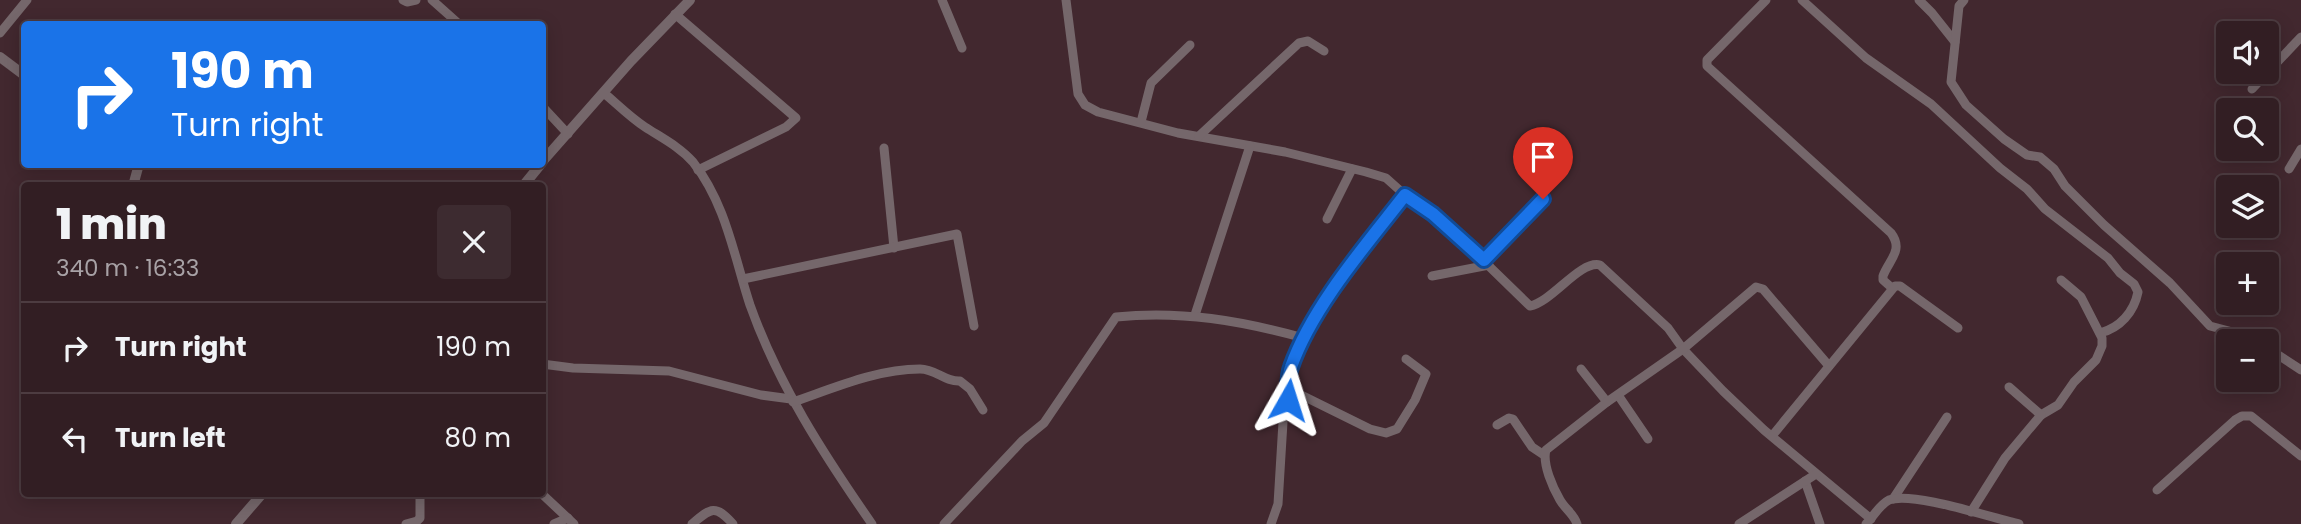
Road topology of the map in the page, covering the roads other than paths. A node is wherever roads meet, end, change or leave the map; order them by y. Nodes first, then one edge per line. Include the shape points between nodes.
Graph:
1 (27, 0) edge
2 (403, 0) edge
3 (416, 0) edge
4 (432, 0) edge
5 (690, 0) edge
6 (942, 0) edge
7 (1066, 0) edge
8 (1766, 0) edge
9 (1802, 0) edge
10 (1919, 0) edge
11 (1964, 0) edge
12 (675, 14) junction
13 (456, 21) edge
14 (0, 33) edge
15 (2301, 37) edge
16 (1955, 42) junction
17 (1190, 45) dead end
18 (962, 48) dead end
19 (1324, 51) dead end
20 (0, 57) edge
21 (21, 73) edge
22 (2252, 89) dead end
23 (604, 93) junction
24 (546, 110) edge
25 (1141, 122) junction
26 (568, 134) junction
27 (1199, 136) junction
28 (1250, 146) junction
29 (884, 148) dead end
30 (2301, 149) edge
31 (546, 159) edge
32 (538, 168) edge
33 (1352, 169) junction
34 (2289, 169) dead end
35 (698, 170) junction
36 (526, 182) edge
37 (1405, 195) junction
38 (1543, 199) dead end
39 (1327, 219) dead end
40 (894, 248) junction
41 (1486, 262) junction
42 (1432, 276) dead end
43 (743, 279) junction
44 (2061, 280) dead end
45 (1892, 288) junction
46 (1195, 315) junction
47 (974, 326) dead end
48 (1958, 328) dead end
49 (2221, 329) edge
50 (2100, 333) junction
51 (1304, 338) junction
52 (1683, 349) junction
53 (2279, 356) edge
54 (1406, 359) dead end
55 (546, 365) edge
56 (1829, 366) junction
57 (1581, 369) dead end
58 (2301, 370) edge
59 (2009, 387) dead end
60 (1289, 389) junction
61 (1618, 395) junction
62 (792, 401) junction
63 (1608, 402) junction
64 (983, 410) dead end
65 (2041, 415) junction
66 (1948, 417) dead end
67 (1497, 425) dead end
68 (1772, 436) junction
69 (1648, 439) dead end
70 (1544, 455) junction
71 (2301, 456) edge
72 (1816, 474) junction
73 (1805, 481) junction
74 (2157, 490) dead end
75 (259, 497) edge
76 (419, 497) edge
77 (545, 497) edge
78 (1893, 499) junction
79 (1971, 512) junction
80 (571, 521) edge
81 (1869, 522) edge
82 (236, 524) edge
83 (406, 524) edge
84 (554, 524) edge
85 (692, 524) edge
86 (733, 524) edge
87 (872, 524) edge
88 (944, 524) edge
89 (1270, 524) edge
90 (1577, 524) edge
91 (1739, 524) edge
92 (1820, 524) edge
93 (2019, 524) edge

1 - 14 street
2 - 3 street
4 - 13 street
5 - 12 street
6 - 18 street
7 - 25 street via 1078,94 1085,106
8 - 45 street via 1707,60 1707,66 1891,233 1896,252 1883,280
9 - 50 street via 1866,58 1931,104 2134,285 2138,292 2133,308 2114,329
10 - 16 street
11 - 16 street via 1959,6
12 - 23 street
12 - 35 street via 796,118
15 - 22 street
16 - 49 street via 1951,82 1966,105 2027,155 2040,157 2054,169 2104,225 2170,283 2210,326
17 - 25 street via 1151,83
19 - 27 street via 1308,41 1299,43
20 - 21 street
23 - 26 street
23 - 35 street via 683,153
24 - 26 street
25 - 27 street
26 - 31 street
27 - 28 street
28 - 33 street
28 - 46 street
29 - 40 street
30 - 34 street
32 - 36 street
33 - 37 street via 1386,178
33 - 39 street
35 - 43 street via 714,194
37 - 41 street
37 - 51 street via 1357,256
38 - 41 street
40 - 43 street
40 - 47 street via 957,234
41 - 42 street
41 - 52 street via 1533,306 1590,265 1600,265 1668,328
43 - 62 street
44 - 50 street via 2081,297
45 - 48 street via 1900,286
45 - 56 street
46 - 51 street
46 - 88 street via 1116,317 1044,423
50 - 65 street via 2102,346 2096,360 2057,405
51 - 60 street via 1290,368
52 - 56 street via 1756,287 1763,289
52 - 61 street
52 - 68 street
53 - 58 street
54 - 60 street via 1426,374 1397,429 1386,433
55 - 62 street via 669,371
56 - 68 street
57 - 63 street
59 - 65 street
60 - 89 street via 1278,504
61 - 63 street
61 - 69 street
62 - 64 street via 874,376 921,369 960,381
62 - 87 street
63 - 70 street
65 - 79 street via 2005,458
66 - 78 street
67 - 70 street via 1513,419
68 - 72 street
70 - 90 street via 1561,501
71 - 74 street via 2246,415
72 - 73 street
72 - 81 street
73 - 91 street
73 - 92 street
75 - 82 street
76 - 83 street via 421,518
77 - 80 street
78 - 79 street via 1922,500
78 - 81 street
79 - 93 street
80 - 84 street
85 - 86 street via 713,510

